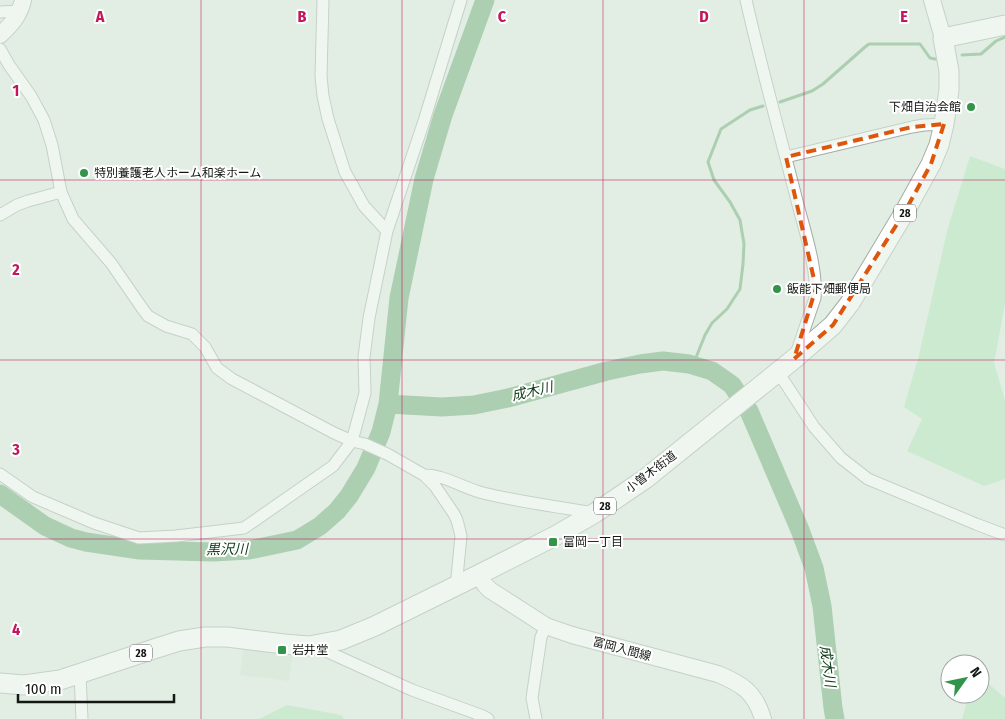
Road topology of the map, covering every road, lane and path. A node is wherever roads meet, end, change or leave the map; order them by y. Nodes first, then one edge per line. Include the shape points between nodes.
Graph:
1 (323, 0) edge
2 (461, 0) edge
3 (746, 0) edge
4 (932, 0) edge
5 (22, 6) edge
6 (0, 12) edge
7 (1005, 25) edge
8 (0, 35) edge
9 (943, 38) junction
10 (0, 49) edge
11 (944, 124) junction
12 (786, 157) junction
13 (61, 192) junction
14 (0, 215) edge
15 (387, 231) junction
16 (794, 359) junction
17 (774, 375) junction
18 (352, 441) junction
19 (0, 474) edge
20 (424, 475) junction
21 (595, 513) junction
22 (1005, 535) edge
23 (478, 575) junction
24 (460, 584) junction
25 (546, 626) junction
26 (323, 644) junction
27 (80, 674) junction
28 (0, 683) edge
29 (82, 719) edge
30 (488, 719) edge
31 (536, 719) edge
32 (763, 719) edge

1 - 15 street via 321,76 328,119 344,172 364,206
2 - 15 street
3 - 12 street
4 - 9 main road
5 - 6 street
5 - 8 main road via 14,21
7 - 9 main road
9 - 11 main road, 小曽木街道 / 28 via 949,70
10 - 13 street via 44,120
11 - 12 street via 924,124
11 - 16 main road, 小曽木街道 / 28 via 931,164 850,303 833,324
12 - 16 street via 816,288
13 - 14 street via 17,205
13 - 18 street via 72,219 111,263 148,316 192,334 205,347 217,368 232,379
15 - 18 street via 369,318 364,357 365,393
16 - 17 main road, 小曽木街道 / 28
17 - 21 main road, 小曽木街道 / 28 via 645,478
17 - 22 street via 841,458 868,479
18 - 19 street via 333,466 244,528 176,536 139,538 94,523 33,497
18 - 20 street via 387,454
20 - 21 street via 434,475 482,493
20 - 24 street via 457,520 461,536 456,577
21 - 23 main road, 小曽木街道 / 28
23 - 24 main road, 小曽木街道 / 28
23 - 25 main road, 富岡入間線 via 490,590
24 - 26 main road, 小曽木街道 / 28 via 360,633
25 - 31 street via 541,637 532,698
25 - 32 main road, 富岡入間線 via 736,681 756,702
26 - 27 main road, 小曽木街道 / 28 via 309,646 204,637 164,645
26 - 30 street via 328,652 353,664
27 - 28 main road, 小曽木街道 / 28 via 42,683
27 - 29 street

